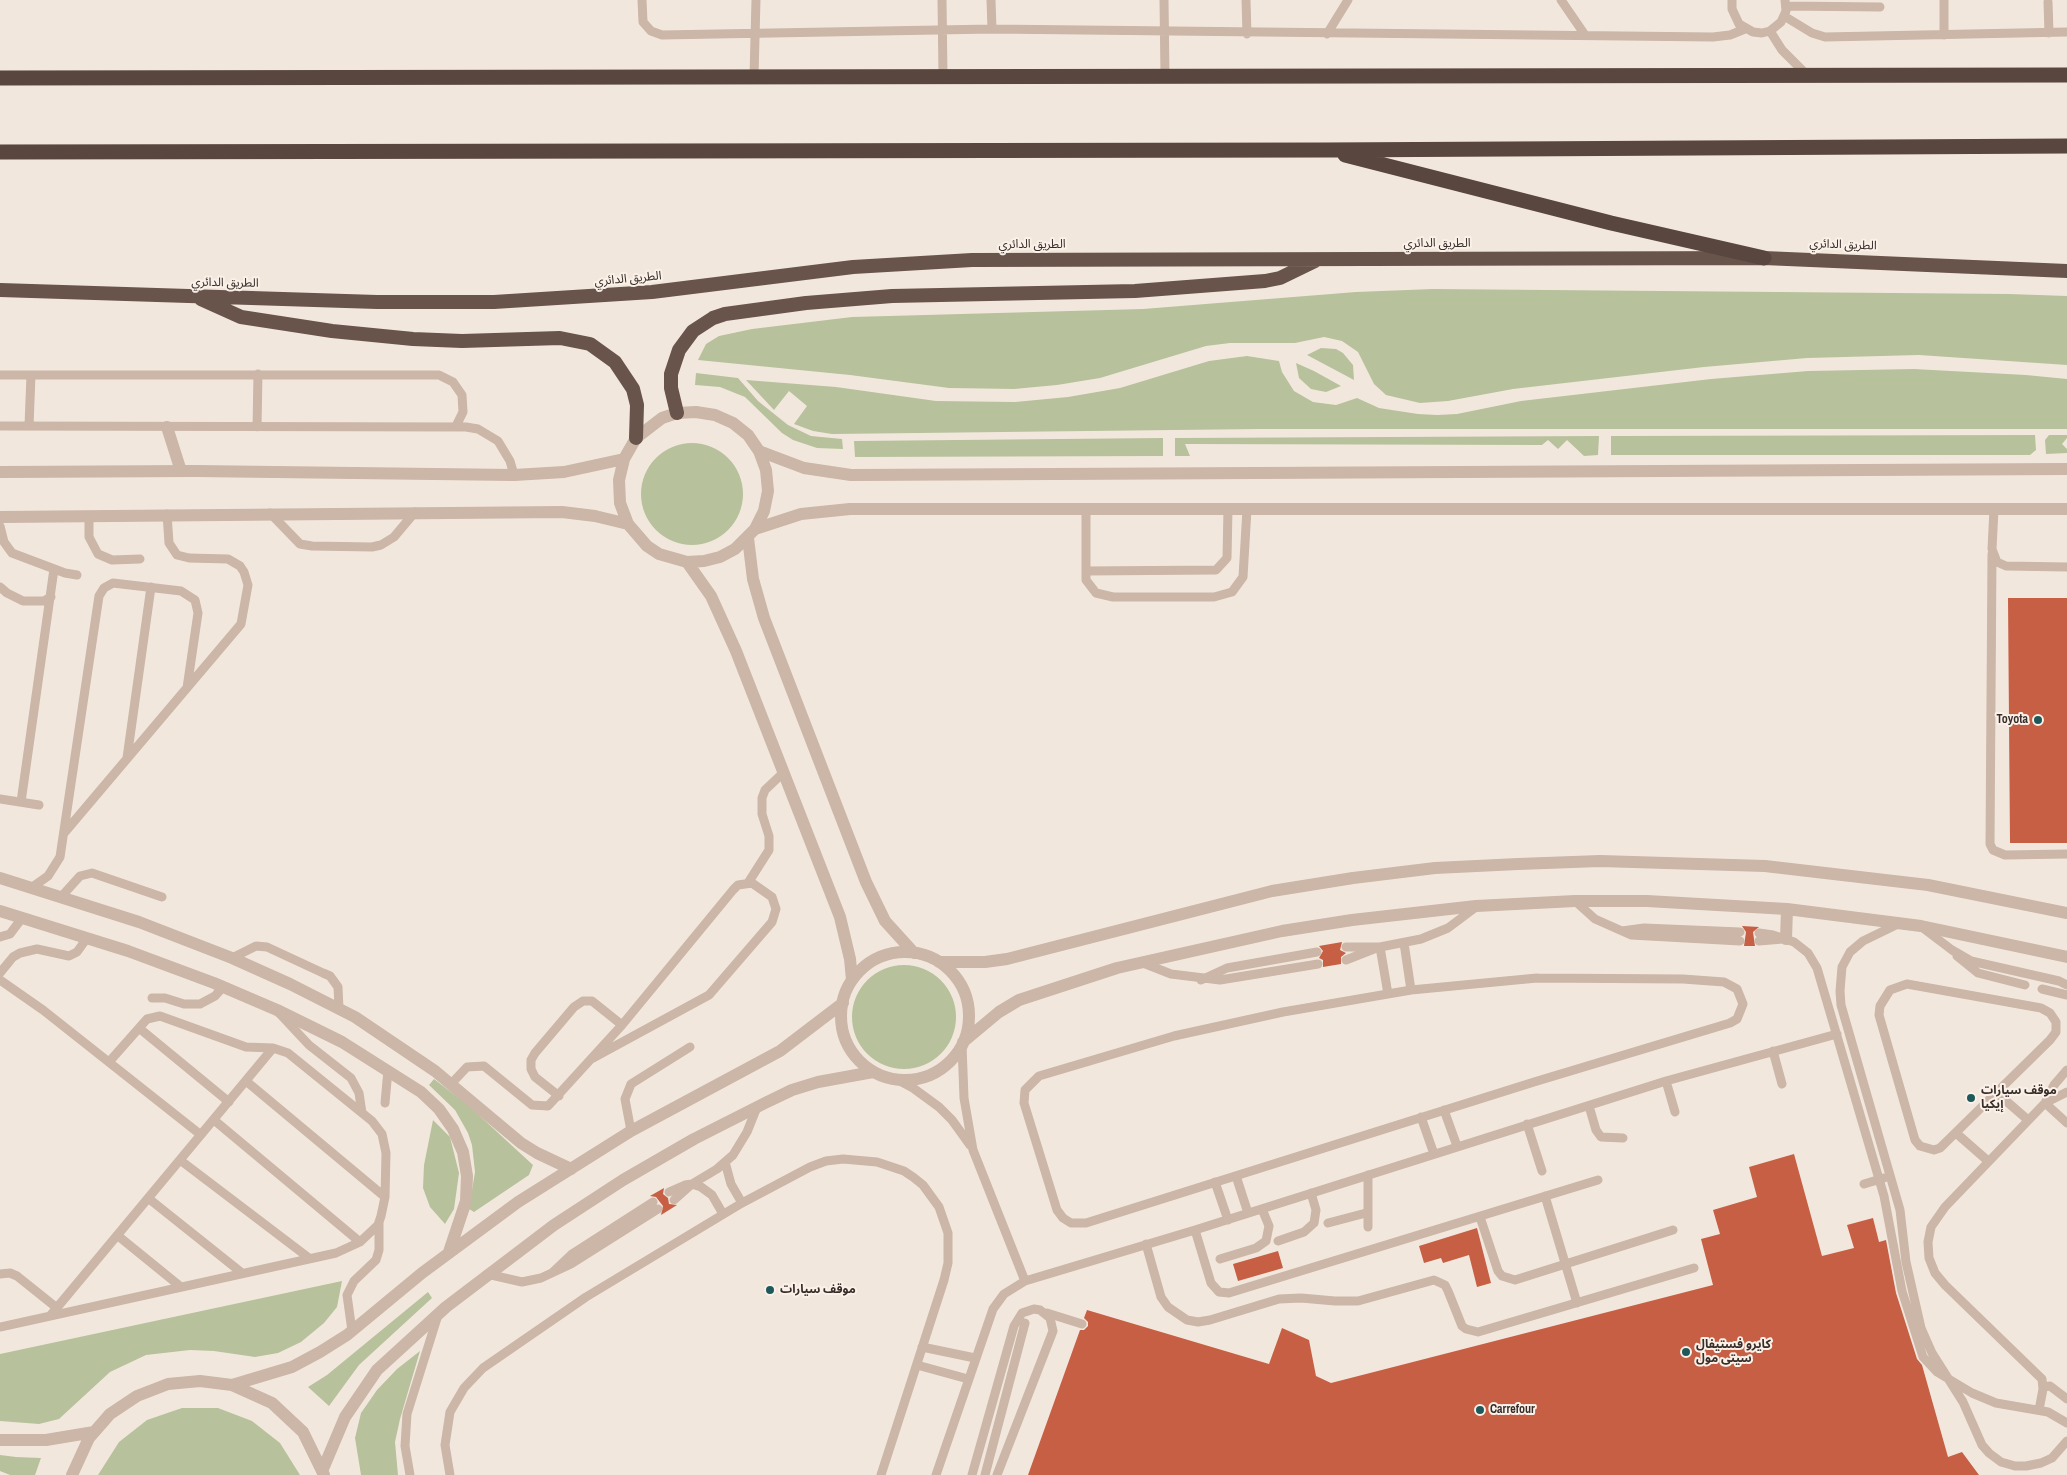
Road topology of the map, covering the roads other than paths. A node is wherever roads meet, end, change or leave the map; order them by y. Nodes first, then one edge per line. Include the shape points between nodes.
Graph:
1 (642, 0) edge
2 (756, 0) edge
3 (942, 0) edge
4 (992, 0) edge
5 (1164, 0) edge
6 (1246, 0) edge
7 (1348, 0) edge
8 (1561, 0) edge
9 (1732, 0) edge
10 (1944, 0) edge
11 (2048, 2) dead end
12 (1786, 3) edge
13 (1880, 7) dead end
14 (1784, 16) junction
15 (992, 29) junction
16 (1745, 29) junction
17 (943, 30) junction
18 (1770, 31) junction
19 (1164, 32) junction
20 (2049, 32) junction
21 (2067, 32) edge
22 (755, 33) junction
23 (1247, 34) junction
24 (1327, 34) junction
25 (1585, 35) junction
26 (1944, 35) junction
27 (1807, 75) junction
28 (2067, 75) edge
29 (754, 76) junction
30 (943, 76) junction
31 (1165, 76) junction
32 (0, 78) edge
33 (2067, 146) edge
34 (1324, 150) junction
35 (0, 152) edge
36 (1764, 258) junction
37 (1321, 259) junction
38 (2067, 271) edge
39 (0, 290) edge
40 (198, 297) junction
41 (258, 374) junction
42 (0, 375) edge
43 (30, 375) junction
44 (677, 413) junction
45 (0, 426) edge
46 (29, 426) junction
47 (456, 426) junction
48 (167, 427) junction
49 (257, 427) junction
50 (636, 438) junction
51 (759, 451) junction
52 (624, 459) junction
53 (2067, 469) edge
54 (181, 471) junction
55 (0, 472) edge
56 (514, 475) junction
57 (1086, 509) junction
58 (1228, 509) junction
59 (1247, 509) junction
60 (1994, 509) junction
61 (2067, 509) edge
62 (415, 512) junction
63 (270, 513) junction
64 (167, 514) junction
65 (89, 516) junction
66 (0, 517) edge
67 (628, 524) junction
68 (0, 526) edge
69 (752, 534) junction
70 (1992, 554) junction
71 (140, 559) dead end
72 (687, 562) junction
73 (2067, 567) edge
74 (54, 569) junction
75 (1086, 571) junction
76 (77, 575) dead end
77 (0, 587) edge
78 (151, 587) junction
79 (51, 597) junction
80 (187, 688) junction
81 (127, 759) junction
82 (783, 773) junction
83 (0, 800) edge
84 (21, 802) junction
85 (39, 805) dead end
86 (65, 832) junction
87 (2067, 854) edge
88 (0, 878) edge
89 (748, 883) junction
90 (31, 888) junction
91 (61, 897) junction
92 (162, 897) dead end
93 (1575, 901) junction
94 (1476, 906) junction
95 (1787, 909) junction
96 (0, 912) edge
97 (2067, 913) edge
98 (22, 918) junction
99 (1901, 923) junction
100 (1921, 926) junction
101 (1740, 936) dead end
102 (0, 937) edge
103 (1759, 937) dead end
104 (87, 938) junction
105 (1786, 938) junction
106 (1404, 943) junction
107 (1346, 947) dead end
108 (1380, 947) junction
109 (1952, 950) junction
110 (1317, 952) dead end
111 (914, 953) junction
112 (2067, 957) edge
113 (232, 958) junction
114 (1346, 960) dead end
115 (939, 962) junction
116 (1143, 962) junction
117 (1318, 964) dead end
118 (0, 973) edge
119 (0, 980) edge
120 (852, 980) junction
121 (1201, 980) junction
122 (2025, 985) dead end
123 (2067, 985) edge
124 (223, 987) junction
125 (2042, 989) dead end
126 (1411, 990) junction
127 (1388, 994) junction
128 (2067, 995) edge
129 (152, 998) dead end
130 (843, 1003) junction
131 (339, 1009) junction
132 (277, 1010) junction
133 (622, 1025) junction
134 (139, 1028) junction
135 (1837, 1034) junction
136 (962, 1044) junction
137 (690, 1047) dead end
138 (273, 1048) junction
139 (1773, 1051) junction
140 (593, 1058) junction
141 (109, 1062) junction
142 (388, 1070) junction
143 (2067, 1070) edge
144 (873, 1072) junction
145 (898, 1080) junction
146 (1666, 1081) junction
147 (246, 1082) junction
148 (452, 1084) junction
149 (1782, 1084) dead end
150 (2067, 1092) edge
151 (1997, 1093) junction
152 (559, 1096) junction
153 (229, 1102) junction
154 (2046, 1102) junction
155 (385, 1103) dead end
156 (1589, 1106) junction
157 (757, 1107) junction
158 (1444, 1110) junction
159 (1675, 1112) dead end
160 (362, 1113) junction
161 (1421, 1117) junction
162 (214, 1120) junction
163 (2028, 1120) junction
164 (2067, 1123) edge
165 (1527, 1124) junction
166 (631, 1131) junction
167 (1956, 1133) junction
168 (201, 1135) junction
169 (1623, 1138) dead end
170 (1457, 1146) junction
171 (972, 1150) junction
172 (1434, 1154) junction
173 (180, 1160) junction
174 (1988, 1161) junction
175 (725, 1162) junction
176 (571, 1169) junction
177 (1542, 1170) dead end
178 (1368, 1175) junction
179 (1891, 1175) junction
180 (1236, 1176) junction
181 (1598, 1180) dead end
182 (1215, 1182) junction
183 (1880, 1182) junction
184 (692, 1184) junction
185 (1864, 1187) dead end
186 (1311, 1193) junction
187 (671, 1196) dead end
188 (1545, 1196) junction
189 (385, 1197) junction
190 (148, 1198) junction
191 (742, 1203) junction
192 (655, 1206) dead end
193 (1262, 1209) junction
194 (1248, 1213) junction
195 (1366, 1213) junction
196 (723, 1214) junction
197 (1480, 1216) junction
198 (1228, 1220) junction
199 (379, 1222) junction
200 (1328, 1223) dead end
201 (1368, 1227) dead end
202 (1195, 1230) junction
203 (1673, 1230) dead end
204 (117, 1236) junction
205 (1278, 1241) dead end
206 (360, 1242) junction
207 (1146, 1244) junction
208 (449, 1252) junction
209 (309, 1258) junction
210 (1220, 1259) dead end
211 (1566, 1264) junction
212 (1694, 1268) dead end
213 (242, 1273) junction
214 (0, 1274) edge
215 (488, 1274) junction
216 (1025, 1281) junction
217 (181, 1286) junction
218 (1577, 1303) junction
219 (56, 1308) junction
220 (1047, 1312) dead end
221 (438, 1314) junction
222 (50, 1316) junction
223 (1025, 1323) dead end
224 (1082, 1324) dead end
225 (0, 1327) edge
226 (352, 1331) junction
227 (922, 1347) junction
228 (975, 1358) junction
229 (917, 1365) junction
230 (968, 1379) junction
231 (1950, 1381) junction
232 (232, 1385) junction
233 (2043, 1387) junction
234 (2067, 1399) edge
235 (2039, 1410) junction
236 (2067, 1423) edge
237 (94, 1432) junction
238 (0, 1440) edge
239 (2067, 1441) edge
240 (324, 1472) edge
241 (72, 1475) edge
242 (410, 1475) edge
243 (450, 1475) edge
244 (881, 1475) edge
245 (936, 1475) edge
246 (972, 1475) edge
247 (985, 1475) edge
248 (997, 1475) edge

1 - 22 lane via 644,22 656,34
2 - 22 lane
3 - 17 lane
4 - 15 lane
5 - 19 lane
6 - 23 lane
7 - 24 lane
8 - 25 lane
9 - 16 lane via 1734,17
10 - 26 lane
11 - 20 lane
12 - 13 lane
12 - 14 lane
14 - 18 lane
14 - 26 lane via 1825,37
15 - 17 lane
15 - 19 lane
16 - 18 lane
16 - 25 lane via 1713,37
17 - 22 lane
17 - 30 lane
18 - 27 lane via 1782,50
19 - 23 lane
19 - 31 lane
20 - 21 lane
20 - 26 lane
22 - 29 lane
23 - 24 lane
24 - 25 lane
27 - 28 highway
27 - 31 highway
29 - 30 highway
29 - 32 highway
30 - 31 highway
33 - 34 highway
34 - 35 highway
34 - 36 highway via 1430,179
36 - 37 highway, الطريق الدائري
36 - 38 highway, الطريق الدائري
37 - 40 highway, الطريق الدائري via 912,262 792,273 652,292 494,302 387,303
37 - 44 highway via 1280,278 1256,282 1135,292 892,296 806,302 725,314 693,331 679,350 671,381
39 - 40 highway, الطريق الدائري
40 - 50 highway via 241,317 332,331 462,341 560,338 590,344 615,362 633,389 637,404
41 - 43 lane
41 - 47 lane via 439,375 453,382 462,396 463,412
41 - 49 lane
42 - 43 lane
43 - 46 lane
44 - 50 street via 662,418
44 - 51 street via 706,414 733,423 748,435
45 - 46 lane
46 - 48 lane
47 - 49 lane
47 - 56 lane via 478,429 498,441
48 - 49 lane
48 - 54 street
50 - 52 street
51 - 53 street via 804,468 851,475
51 - 69 street via 766,470 768,491 764,511
52 - 56 street via 564,472
52 - 67 street via 619,480 620,503
54 - 55 street
54 - 56 street
57 - 58 street
57 - 69 street via 834,510 802,514
57 - 75 lane
58 - 59 street
58 - 75 lane via 1227,558 1216,570
59 - 60 street
59 - 75 lane via 1243,577 1239,585 1224,596 1104,596 1090,588
60 - 61 street
60 - 70 lane
62 - 63 street
62 - 63 lane via 394,537 372,546 300,544
62 - 67 street via 562,512
63 - 64 street
64 - 65 street
64 - 80 lane via 169,543 177,555 228,558 240,566 248,586 241,624
65 - 66 street
65 - 71 lane via 89,537 98,554 112,560
67 - 72 street via 647,546 659,554
68 - 74 lane via 4,542 12,553
69 - 72 street via 720,557
69 - 111 street via 753,579 764,618 864,878 886,921
70 - 73 lane via 1997,562 2006,566
70 - 87 lane via 1990,844 1993,850 2005,855
72 - 82 street via 721,615
74 - 76 lane
74 - 79 lane
77 - 79 lane via 23,601 44,601
78 - 80 lane via 187,592 198,606
78 - 81 lane
78 - 86 lane via 112,584 101,592
79 - 84 lane
80 - 81 lane
81 - 86 lane
82 - 89 lane via 765,790 762,798 769,850
82 - 120 street via 840,917
83 - 84 lane
84 - 85 lane
86 - 90 lane via 55,867
88 - 90 street
89 - 133 lane via 733,890
89 - 140 lane via 758,885 772,897 775,916 716,988 702,1000
90 - 91 street
91 - 92 lane via 80,876 92,873
91 - 113 street
93 - 94 street
93 - 95 street via 1710,903
93 - 101 lane via 1595,919 1638,936
94 - 106 lane via 1448,928
94 - 116 street via 1282,931
95 - 99 street
95 - 105 street
96 - 98 street
97 - 115 street via 1928,885 1765,866 1600,861 1518,864 1435,868 1272,891 1007,959
98 - 102 lane via 10,934
98 - 104 street
99 - 100 street
99 - 179 lane via 1856,946 1845,959 1839,984 1841,1005
100 - 109 lane
100 - 112 street
103 - 105 lane
104 - 118 lane via 77,952 69,956 38,949 20,952
104 - 124 street
105 - 135 lane via 1801,947 1817,968
106 - 108 lane
106 - 126 lane
107 - 108 lane
108 - 114 lane
108 - 127 lane
109 - 122 lane via 1978,973
109 - 123 lane via 1982,964
110 - 121 lane via 1227,968
111 - 115 street
111 - 120 street via 900,952 880,958
113 - 131 street
113 - 131 lane via 256,946 267,946 330,976 338,988
115 - 136 street via 958,982 968,1007 968,1025
116 - 121 lane via 1171,974
116 - 136 street via 1108,970 1019,1000 999,1012
117 - 121 lane via 1230,980
119 - 141 lane
120 - 130 street
124 - 129 lane via 200,1004
124 - 132 street
125 - 128 lane
126 - 127 lane
126 - 158 lane via 1537,978 1683,979 1724,982 1738,989 1742,996 1741,1012 1730,1023
127 - 182 lane via 1283,1012 1174,1036 1039,1076 1025,1090 1026,1110 1055,1205 1063,1218 1071,1223 1086,1223
130 - 144 street via 841,1019 850,1050
130 - 166 street via 780,1051
131 - 148 street
132 - 142 street via 342,1042
132 - 160 lane via 309,1045 351,1078 359,1093
133 - 140 lane
133 - 152 lane via 592,1001 583,1001 574,1007 531,1060 535,1077
134 - 138 lane via 147,1019 160,1016 246,1047
134 - 141 lane
134 - 153 lane
135 - 139 lane
135 - 183 lane
136 - 145 street via 955,1056 936,1073
136 - 171 lane via 964,1098
137 - 166 lane via 631,1084 624,1099
138 - 147 lane
138 - 160 lane via 296,1057
139 - 146 lane
139 - 149 lane
140 - 152 lane
141 - 168 lane
142 - 155 lane
142 - 208 street via 421,1092 439,1109 463,1152 467,1176 466,1201
143 - 154 lane via 2054,1085
144 - 145 street
144 - 157 street via 818,1082
145 - 171 lane via 939,1107
146 - 156 lane
146 - 159 lane
147 - 153 lane
147 - 189 lane
148 - 152 lane via 467,1067 478,1064 537,1107 548,1106
148 - 176 street via 521,1143
150 - 154 lane
151 - 163 lane
151 - 167 lane
151 - 167 lane via 2056,1032 2056,1022 2050,1013 2041,1008 1916,985 1890,990 1880,1006 1879,1015 1915,1140 1926,1150 1934,1150
153 - 162 lane
154 - 163 lane
154 - 164 lane
156 - 165 lane
156 - 169 lane via 1601,1137
157 - 175 lane via 741,1144
157 - 215 street via 623,1180
158 - 161 lane
158 - 170 lane
160 - 189 lane via 377,1127 385,1143
161 - 172 lane
161 - 180 lane
162 - 168 lane
162 - 206 lane
163 - 174 lane
165 - 170 lane
165 - 177 lane
166 - 176 street
167 - 174 lane
168 - 173 lane
170 - 172 lane
171 - 216 lane
172 - 178 lane
173 - 190 lane
173 - 209 lane
174 - 233 lane via 1945,1206 1931,1227 1929,1258 1945,1285 2038,1375
175 - 184 lane
175 - 191 lane via 731,1184
176 - 208 street via 518,1202
178 - 186 lane
178 - 195 lane
179 - 183 lane
179 - 231 lane via 1921,1328
180 - 182 lane
180 - 194 lane
181 - 188 lane
182 - 198 lane
183 - 185 lane
183 - 231 lane via 1897,1272 1917,1344 1927,1362
184 - 187 lane
184 - 196 lane via 712,1195
186 - 193 lane
186 - 205 lane via 1316,1210 1314,1223 1304,1232
188 - 197 lane
188 - 211 lane
189 - 199 lane
190 - 204 lane
190 - 213 lane
191 - 196 lane
191 - 227 lane via 826,1161 860,1159 877,1162 913,1177 928,1190 939,1207 949,1246 944,1280
192 - 215 lane via 571,1264 551,1274 522,1282
193 - 194 lane
193 - 210 lane via 1269,1226 1266,1241 1256,1248
194 - 198 lane
195 - 200 lane
195 - 201 lane
196 - 243 lane via 586,1298 472,1378 456,1400 447,1425 445,1446
197 - 202 lane via 1224,1294 1211,1283
197 - 211 lane via 1498,1270 1508,1279 1522,1279
198 - 202 lane
199 - 206 lane
199 - 226 lane via 376,1260 354,1282 348,1295
202 - 207 lane
203 - 211 lane
204 - 217 lane
204 - 219 lane
206 - 209 lane via 342,1251
207 - 216 lane
207 - 218 lane via 1161,1297 1168,1307 1187,1320 1198,1322 1280,1299 1358,1301 1428,1280 1445,1285 1459,1321 1472,1332
208 - 226 street
209 - 213 lane
211 - 218 lane
212 - 218 lane
213 - 217 lane
214 - 219 lane via 17,1276
215 - 221 street
216 - 228 lane via 1004,1294 993,1309
217 - 222 lane
219 - 222 lane
220 - 224 lane
221 - 240 street via 397,1350 360,1393 345,1417
221 - 242 lane via 407,1414 405,1446
222 - 225 lane
223 - 247 lane
226 - 232 street via 292,1367
227 - 228 lane
227 - 229 lane
228 - 230 lane
229 - 230 lane
229 - 244 lane
230 - 245 lane
231 - 235 lane via 1984,1399
231 - 239 lane via 1982,1445 2001,1462 2015,1466 2042,1463 2052,1458
232 - 237 street via 200,1381 168,1384 137,1396 110,1414
232 - 240 street via 272,1403 303,1432
233 - 234 lane via 2050,1386
233 - 235 lane
235 - 236 lane
237 - 238 street via 46,1440
237 - 241 street
246 - 248 lane via 1014,1326 1022,1313 1040,1310 1050,1318 1053,1331

